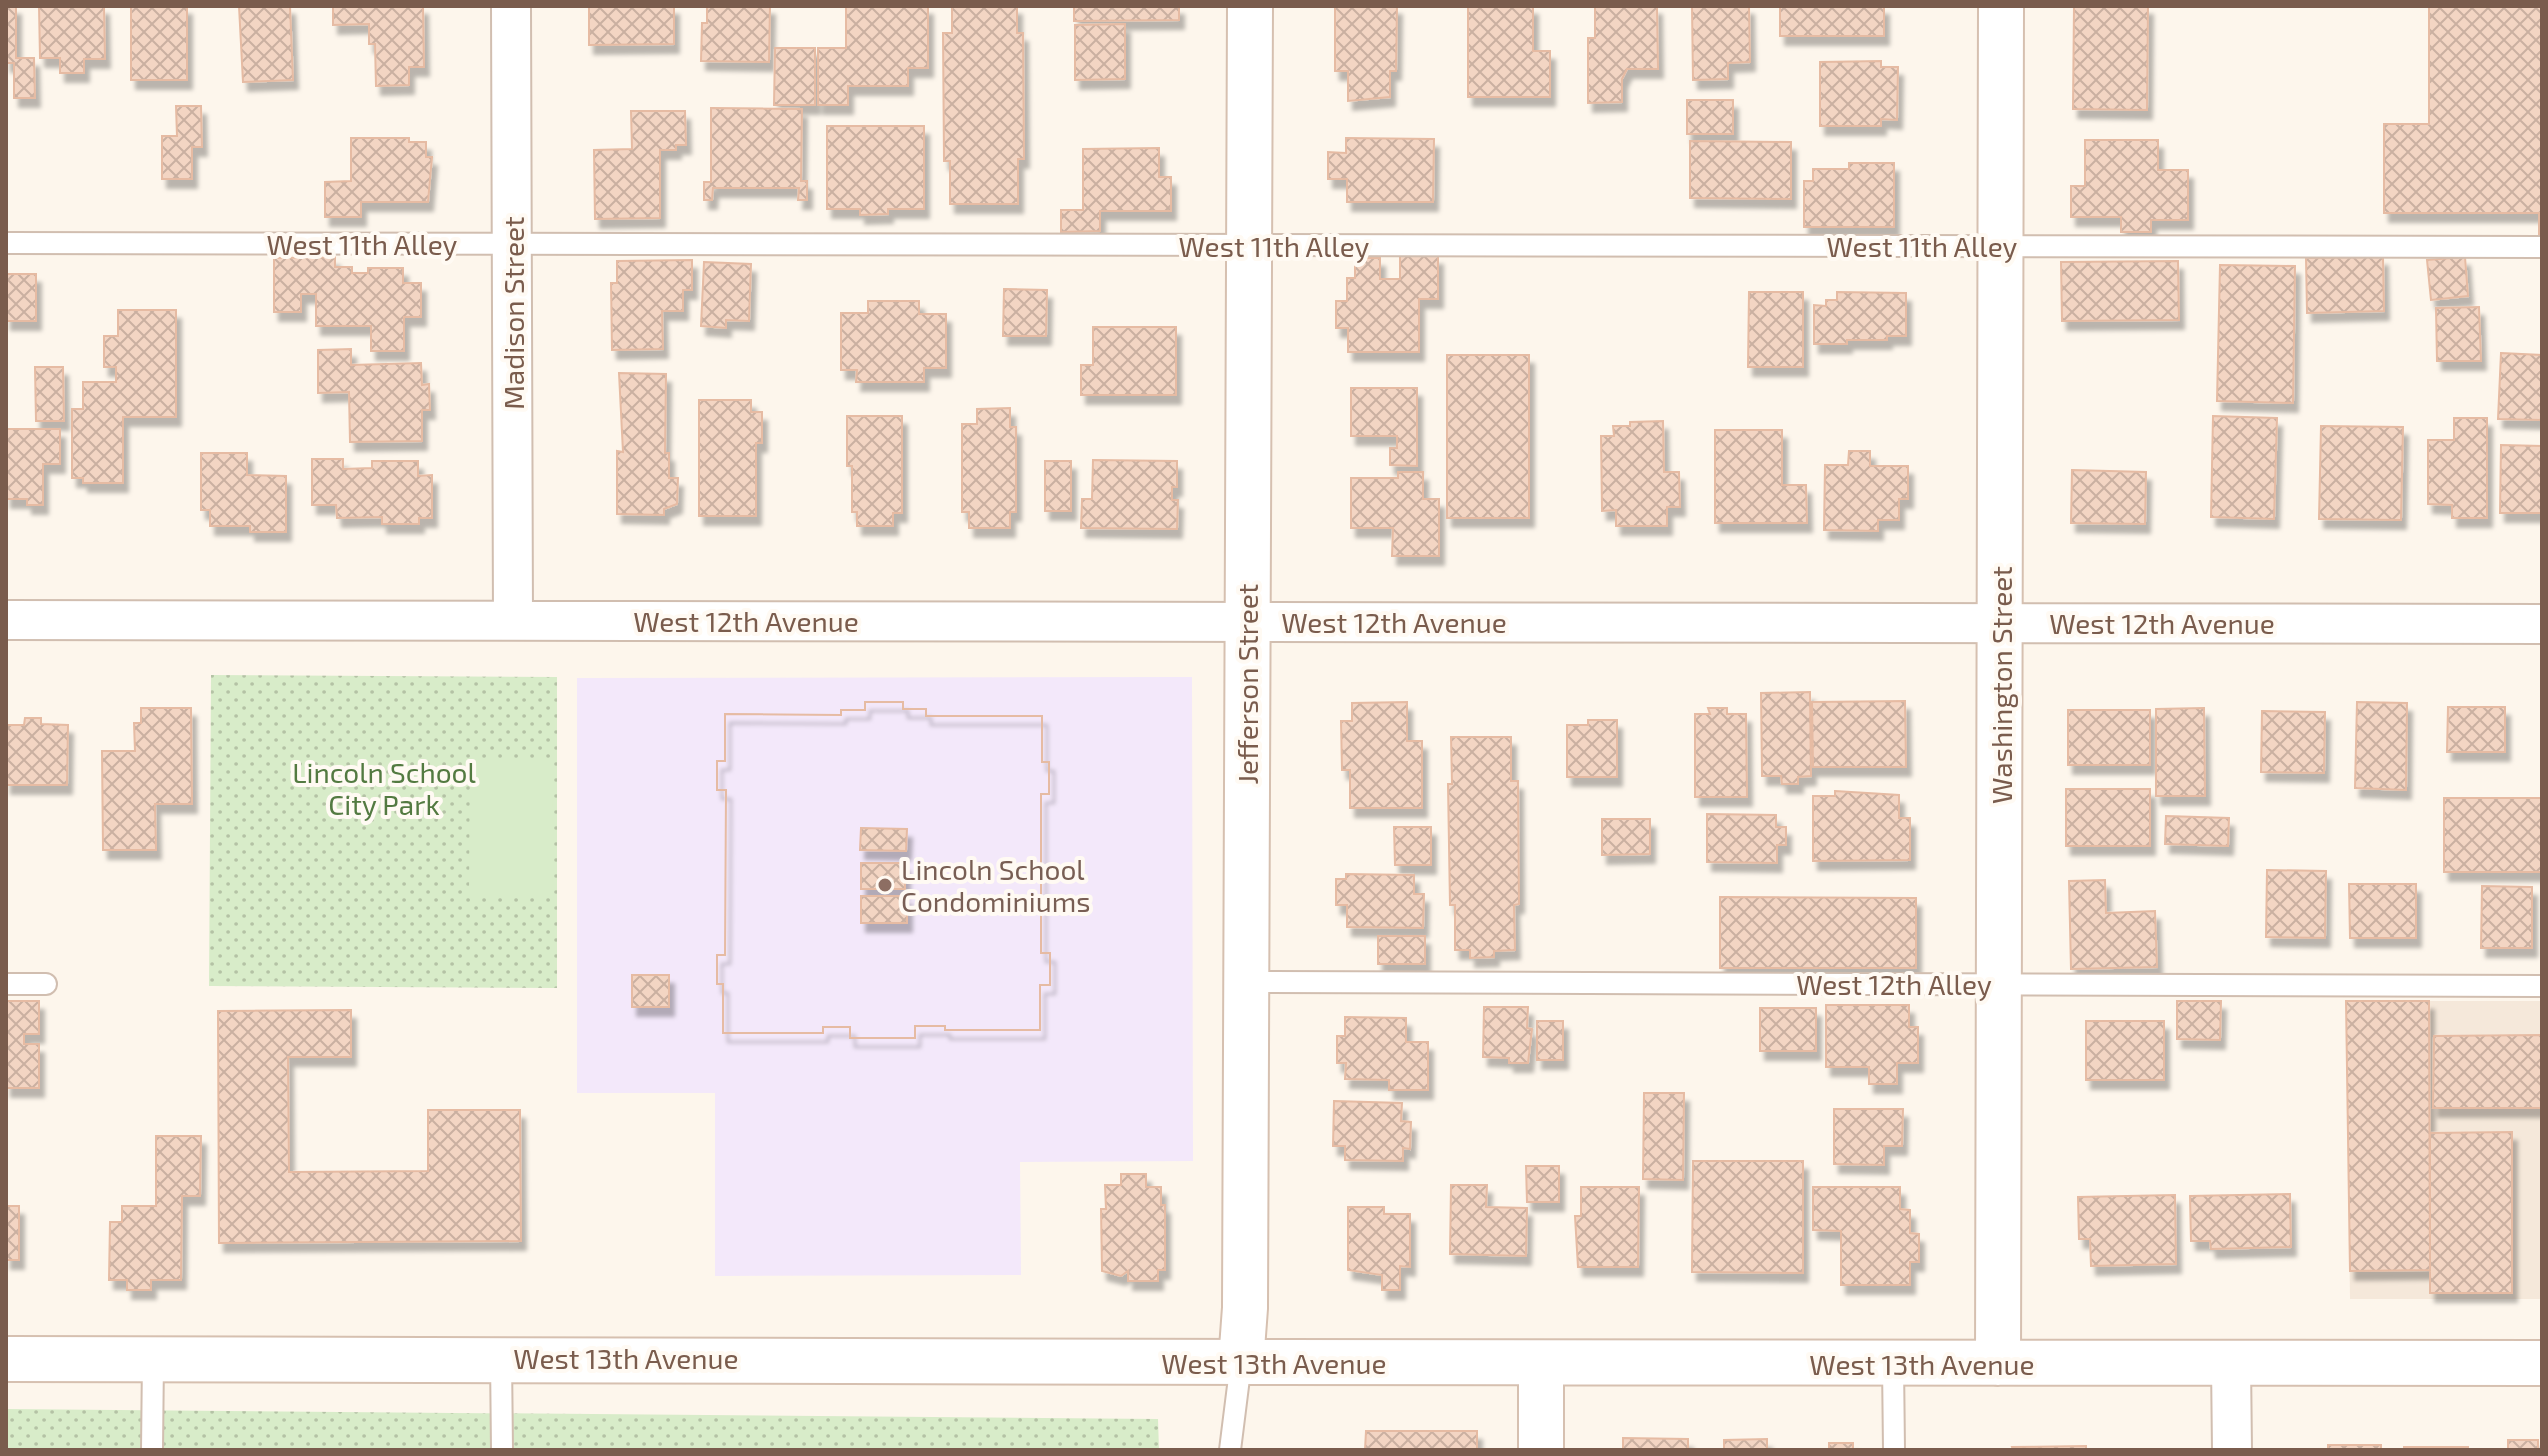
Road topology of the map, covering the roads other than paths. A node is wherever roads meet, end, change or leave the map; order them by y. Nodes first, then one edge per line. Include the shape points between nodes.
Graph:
1 (511, 6) edge
2 (1250, 6) edge
3 (2001, 6) edge
4 (6, 243) edge
5 (513, 244) junction
6 (1250, 246) junction
7 (2003, 246) junction
8 (2542, 247) edge
9 (6, 620) edge
10 (513, 620) junction
11 (1247, 622) junction
12 (2001, 623) junction
13 (2542, 624) edge
14 (1246, 982) junction
15 (6, 984) edge
16 (46, 984) dead end
17 (2000, 984) junction
18 (2542, 986) edge
19 (153, 1358) junction
20 (501, 1358) junction
21 (6, 1359) edge
22 (1241, 1362) junction
23 (1998, 1363) junction
24 (2542, 1363) edge
25 (1541, 1364) junction
26 (1893, 1364) junction
27 (2231, 1364) junction
28 (152, 1450) edge
29 (502, 1450) edge
30 (1230, 1450) edge
31 (1541, 1450) edge
32 (1894, 1450) edge
33 (2232, 1450) edge

1 - 5 street, Madison Street
2 - 6 main road, Jefferson Street
3 - 7 main road, Washington Street
4 - 5 lane, West 11th Alley
5 - 6 lane, West 11th Alley
5 - 10 street, Madison Street
6 - 7 lane, West 11th Alley
6 - 11 main road, Jefferson Street
7 - 8 lane, West 11th Alley
7 - 12 main road, Washington Street
9 - 10 street, West 12th Avenue
10 - 11 street, West 12th Avenue
11 - 12 street, West 12th Avenue
11 - 14 main road, Jefferson Street
12 - 13 street, West 12th Avenue
12 - 17 main road, Washington Street
14 - 17 lane, West 12th Alley
14 - 22 main road, Jefferson Street
15 - 16 lane
17 - 18 lane, West 12th Alley
17 - 23 main road, Washington Street
19 - 20 main road, West 13th Avenue
19 - 21 main road, West 13th Avenue
19 - 28 lane
20 - 22 main road, West 13th Avenue
20 - 29 lane
22 - 25 main road, West 13th Avenue
22 - 30 lane
23 - 26 main road, West 13th Avenue
23 - 27 main road, West 13th Avenue
24 - 27 main road, West 13th Avenue
25 - 26 main road, West 13th Avenue
25 - 31 main road
26 - 32 lane
27 - 33 street

